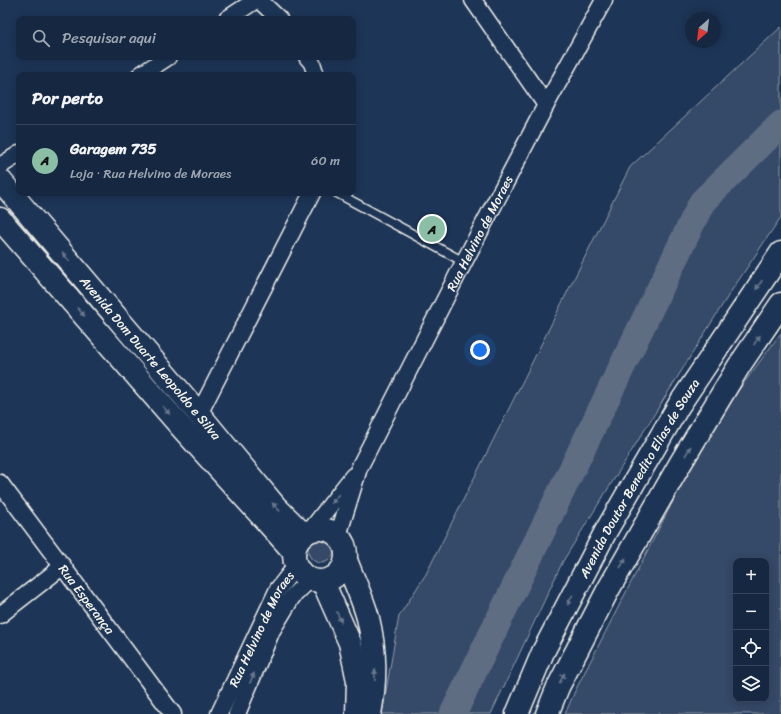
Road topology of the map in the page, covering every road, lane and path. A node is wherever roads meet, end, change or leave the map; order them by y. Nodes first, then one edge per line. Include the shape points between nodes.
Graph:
1 (256, 0) edge
2 (259, 0) edge
3 (473, 0) edge
4 (604, 0) edge
5 (232, 16) edge
6 (276, 16) edge
7 (163, 60) edge
8 (309, 60) edge
9 (145, 72) edge
10 (315, 72) edge
11 (546, 105) junction
12 (16, 156) edge
13 (0, 166) edge
14 (0, 180) edge
15 (310, 196) edge
16 (343, 196) edge
17 (0, 219) edge
18 (781, 253) edge
19 (464, 262) junction
20 (781, 304) edge
21 (199, 414) junction
22 (182, 428) junction
23 (359, 468) junction
24 (0, 483) edge
25 (338, 536) junction
26 (306, 558) junction
27 (346, 560) junction
28 (63, 566) junction
29 (0, 615) edge
30 (173, 714) edge
31 (219, 714) edge
32 (237, 714) edge
33 (357, 714) edge
34 (370, 714) edge
35 (517, 714) edge
36 (547, 714) edge

1 - 5 street
2 - 6 street
3 - 11 street
4 - 11 street, Rua Helvino de Moraes
7 - 9 street
8 - 10 street
11 - 19 street, Rua Helvino de Moraes
12 - 13 street
21 -> 14 main road, Avenida Dom Duarte Leopoldo e Silva
15 - 21 street
16 - 19 lane
17 -> 22 main road, Avenida Dom Duarte Leopoldo e Silva
18 -> 35 main road, Avenida Doutor Benedito Elias de Souza via 679,405 606,531 544,652
19 - 23 street, Rua Helvino de Moraes
36 -> 20 main road, Avenida Doutor Benedito Elias de Souza via 558,686 608,590 672,477 739,366
21 - 22 main road
26 -> 21 main road, Avenida Dom Duarte Leopoldo e Silva via 275,506
22 - 26 main road, Avenida Dom Duarte Leopoldo e Silva
23 - 25 street, Rua Helvino de Moraes
23 -> 26 street, Rua Helvino de Moraes
24 - 28 street, Rua Esperança
25 - 26 main road via 325,529
25 - 27 main road via 344,543
26 - 27 main road via 332,579 344,568
26 - 31 street, Rua Helvino de Moraes via 278,589
32 -> 26 street, Rua Helvino de Moraes via 272,630 292,597
26 -> 33 main road, Avenida Dom Duarte Leopoldo e Silva via 350,643 358,681
34 -> 27 main road via 375,679 373,643 368,617
28 - 29 street
28 - 30 street, Rua Esperança

